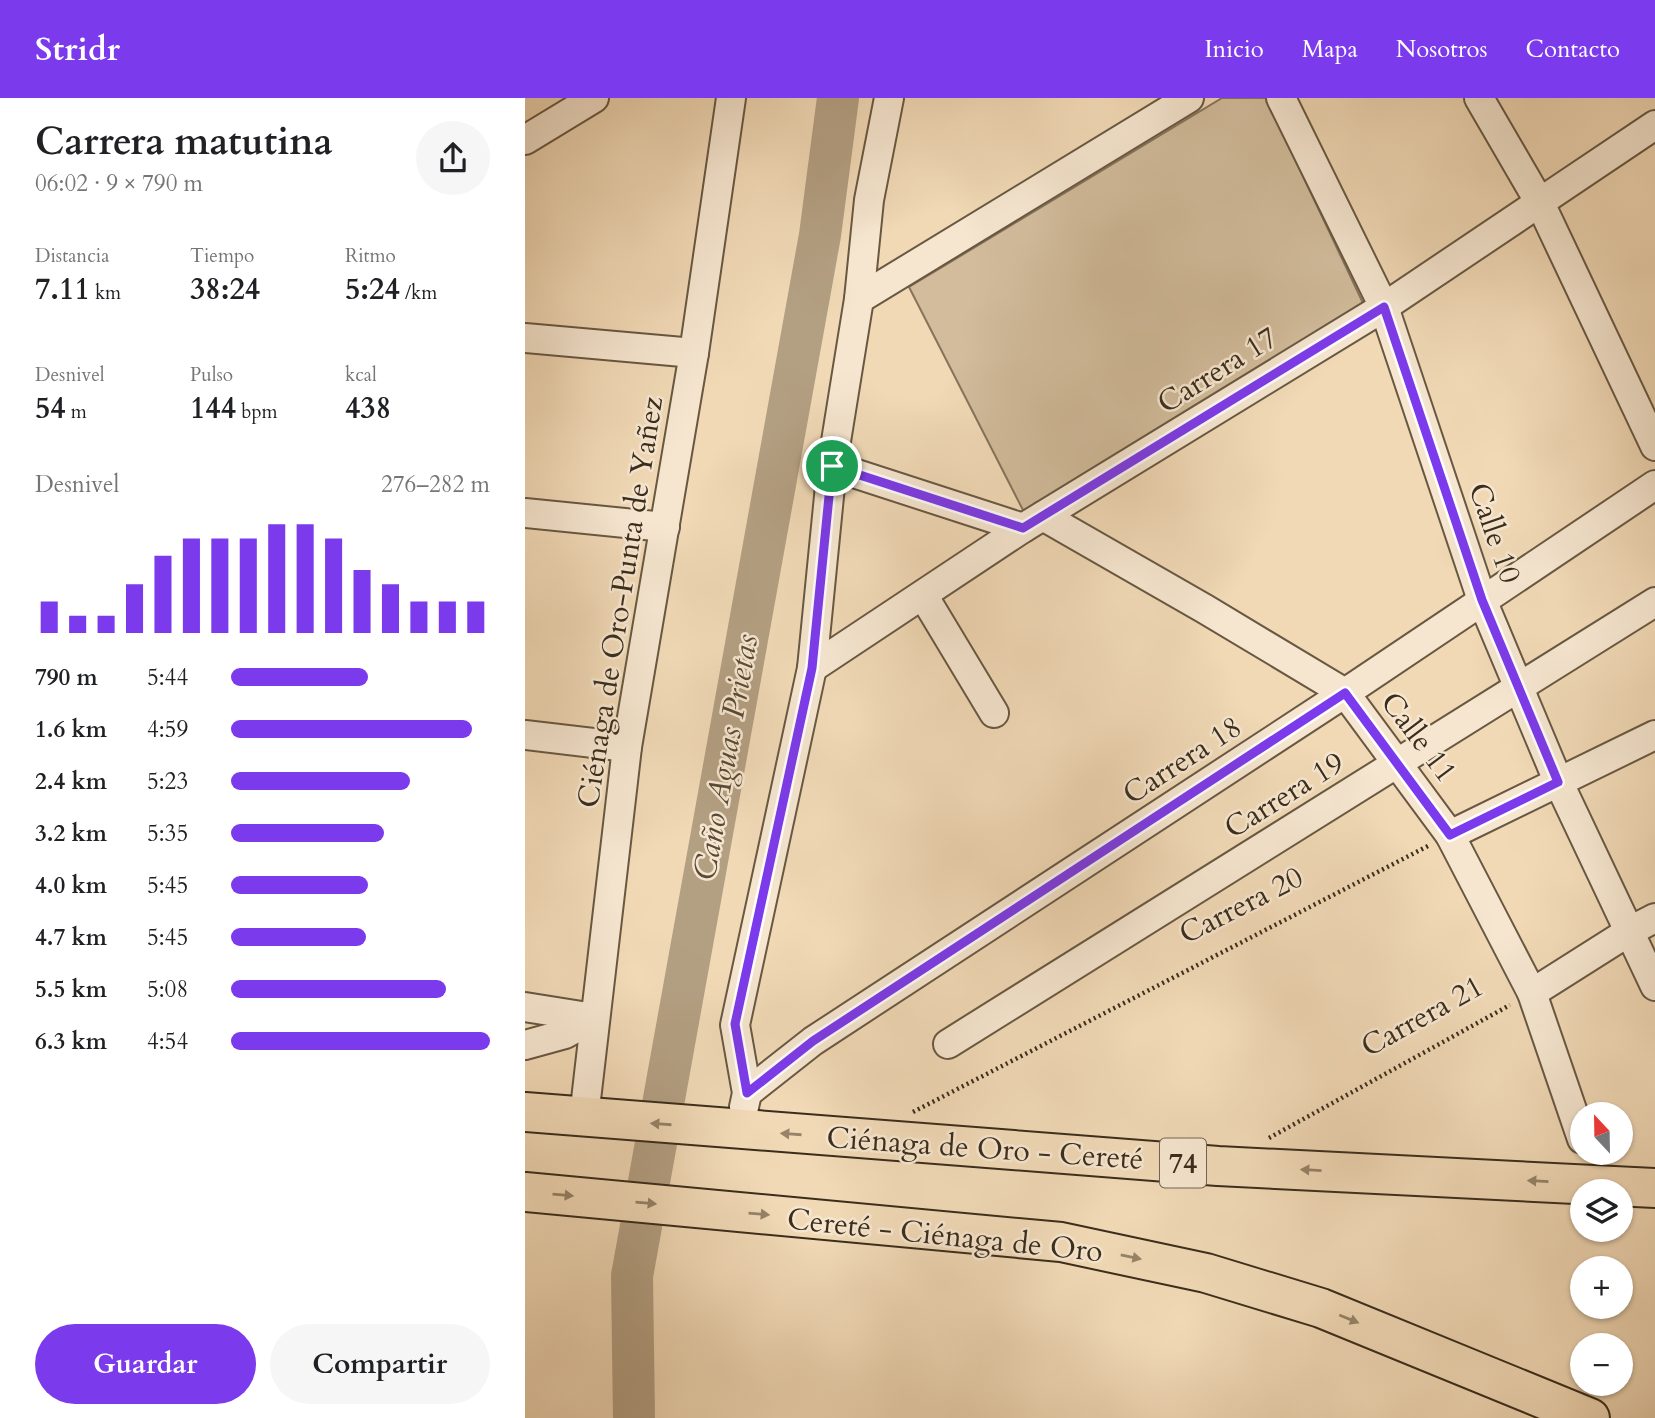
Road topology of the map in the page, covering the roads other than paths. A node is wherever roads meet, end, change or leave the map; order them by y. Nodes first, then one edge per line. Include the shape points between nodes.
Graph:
1 (594, 98) edge
2 (731, 98) edge
3 (888, 98) edge
4 (1189, 98) edge
5 (1281, 98) edge
6 (1479, 98) edge
7 (1655, 125) edge
8 (525, 140) edge
9 (1540, 203) junction
10 (859, 299) junction
11 (1384, 307) junction
12 (525, 338) edge
13 (694, 353) junction
14 (1655, 446) edge
15 (832, 466) junction
16 (1655, 485) edge
17 (525, 513) edge
18 (1033, 522) junction
19 (665, 527) junction
20 (923, 595) junction
21 (1482, 600) junction
22 (1655, 602) edge
23 (812, 668) junction
24 (1520, 687) junction
25 (1345, 693) junction
26 (994, 713) dead end
27 (525, 735) edge
28 (1655, 735) edge
29 (627, 747) junction
30 (1398, 762) junction
31 (1558, 782) junction
32 (1450, 835) junction
33 (1643, 925) edge
34 (1655, 986) edge
35 (1532, 993) junction
36 (525, 1007) edge
37 (594, 1018) junction
38 (948, 1044) dead end
39 (525, 1045) edge
40 (747, 1093) junction
41 (1570, 1104) edge
42 (525, 1112) edge
43 (597, 1119) junction
44 (725, 1129) junction
45 (1592, 1169) edge
46 (1655, 1188) edge
47 (525, 1192) edge
48 (1590, 1418) edge

1 - 8 street
2 - 13 street, Ciénaga de Oro-Punta de Yañez
3 - 10 street via 869,200
4 - 10 street
5 - 11 street, Calle 10
6 - 9 street
7 - 9 street, Carrera 17
9 - 11 street, Carrera 17
9 - 14 street
10 - 15 street
11 - 18 street, Carrera 17
11 - 21 street, Calle 10
12 - 13 street
13 - 19 street, Ciénaga de Oro-Punta de Yañez
15 - 18 street, Calle 11
15 - 23 street
16 - 21 street, Carrera 18
17 - 19 street
18 - 20 street, Carrera 17
18 - 25 street, Calle 11 via 1205,609
19 - 29 street, Ciénaga de Oro-Punta de Yañez
20 - 23 street, Carrera 17
20 - 26 street
21 - 24 street, Calle 10
21 - 25 street, Carrera 18
22 - 24 street, Carrera 19
23 - 40 street via 735,1024
24 - 30 street, Carrera 19
24 - 31 street, Calle 10
25 - 30 street, Calle 11
25 - 40 street, Carrera 18 via 813,1041
27 - 29 street
28 - 31 street
29 - 37 street, Ciénaga de Oro-Punta de Yañez
30 - 32 street, Calle 11
30 - 38 street, Carrera 19
31 - 32 street
31 - 33 street, Calle 10
32 - 35 street, Calle 11
33 - 34 street, Calle 10
33 - 35 street, Carrera 21
35 - 41 street, Calle 11
36 - 37 street
37 - 39 street via 565,1034
37 - 43 street, Ciénaga de Oro-Punta de Yañez
40 - 44 street
42 - 43 highway, Ciénaga de Oro - Cereté / 74
44 -> 43 highway, Ciénaga de Oro - Cereté / 74
45 -> 44 highway, Ciénaga de Oro - Cereté / 74 via 1218,1166
45 - 46 highway, Ciénaga de Oro - Cereté / 74
47 -> 48 highway, Cereté - Ciénaga de Oro via 1061,1242 1206,1273 1321,1308

